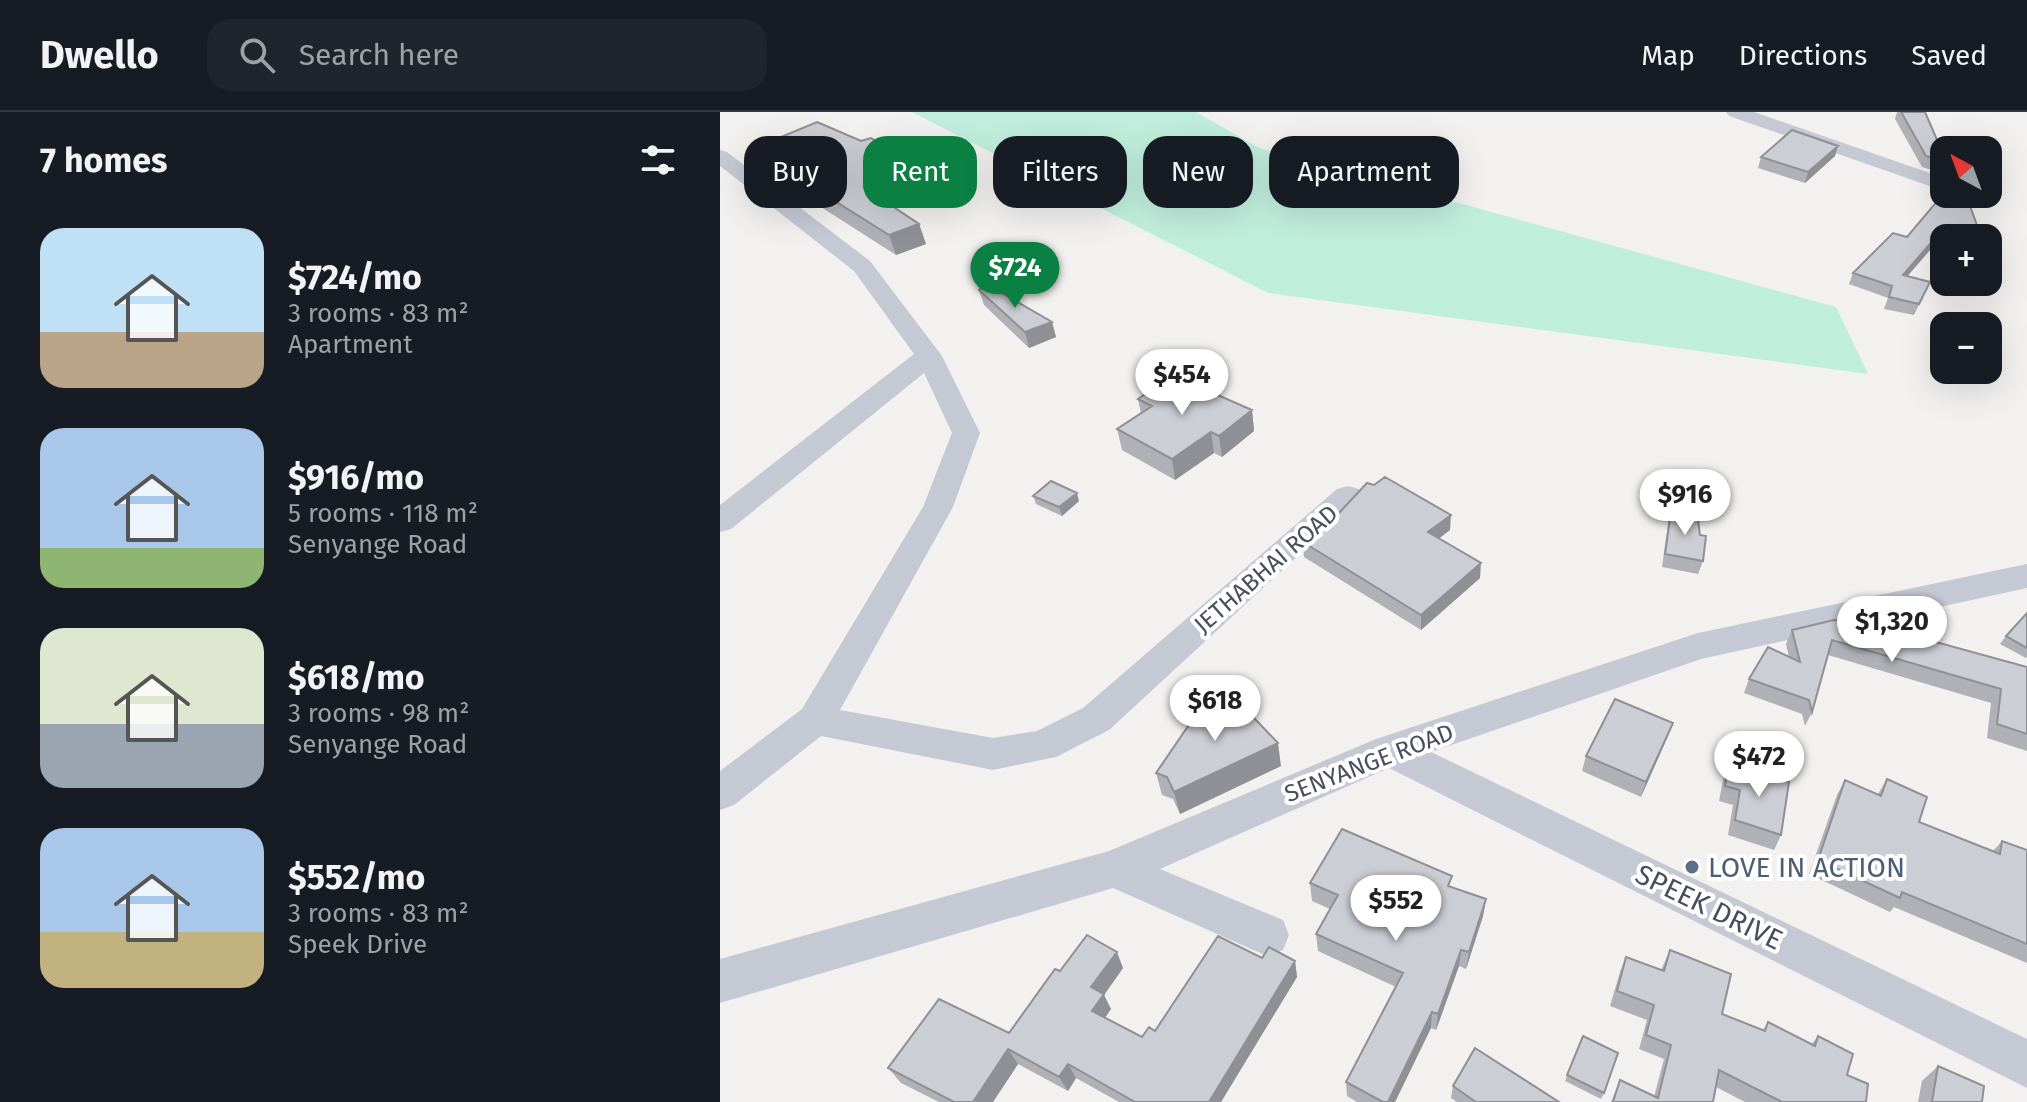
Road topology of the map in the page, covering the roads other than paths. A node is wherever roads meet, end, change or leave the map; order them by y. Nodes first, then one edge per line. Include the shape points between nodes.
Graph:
1 (1736, 112) edge
2 (720, 156) edge
3 (1930, 180) edge
4 (929, 356) junction
5 (1348, 496) dead end
6 (720, 521) edge
7 (2027, 576) edge
8 (815, 720) junction
9 (1390, 750) junction
10 (725, 781) edge
11 (1114, 869) junction
12 (1267, 935) dead end
13 (720, 981) edge
14 (2027, 1064) edge

1 - 3 street
2 - 4 street via 862,266
4 - 6 street
4 - 8 street via 966,433 938,507
5 - 8 street, JETHABHAI ROAD via 1096,719 1043,746 993,754
7 - 9 street, SENYANGE ROAD via 1698,646
8 - 10 street
9 - 11 street, SENYANGE ROAD
9 - 14 street, SPEEK DRIVE
11 - 12 street
11 - 13 street, SENYANGE ROAD

